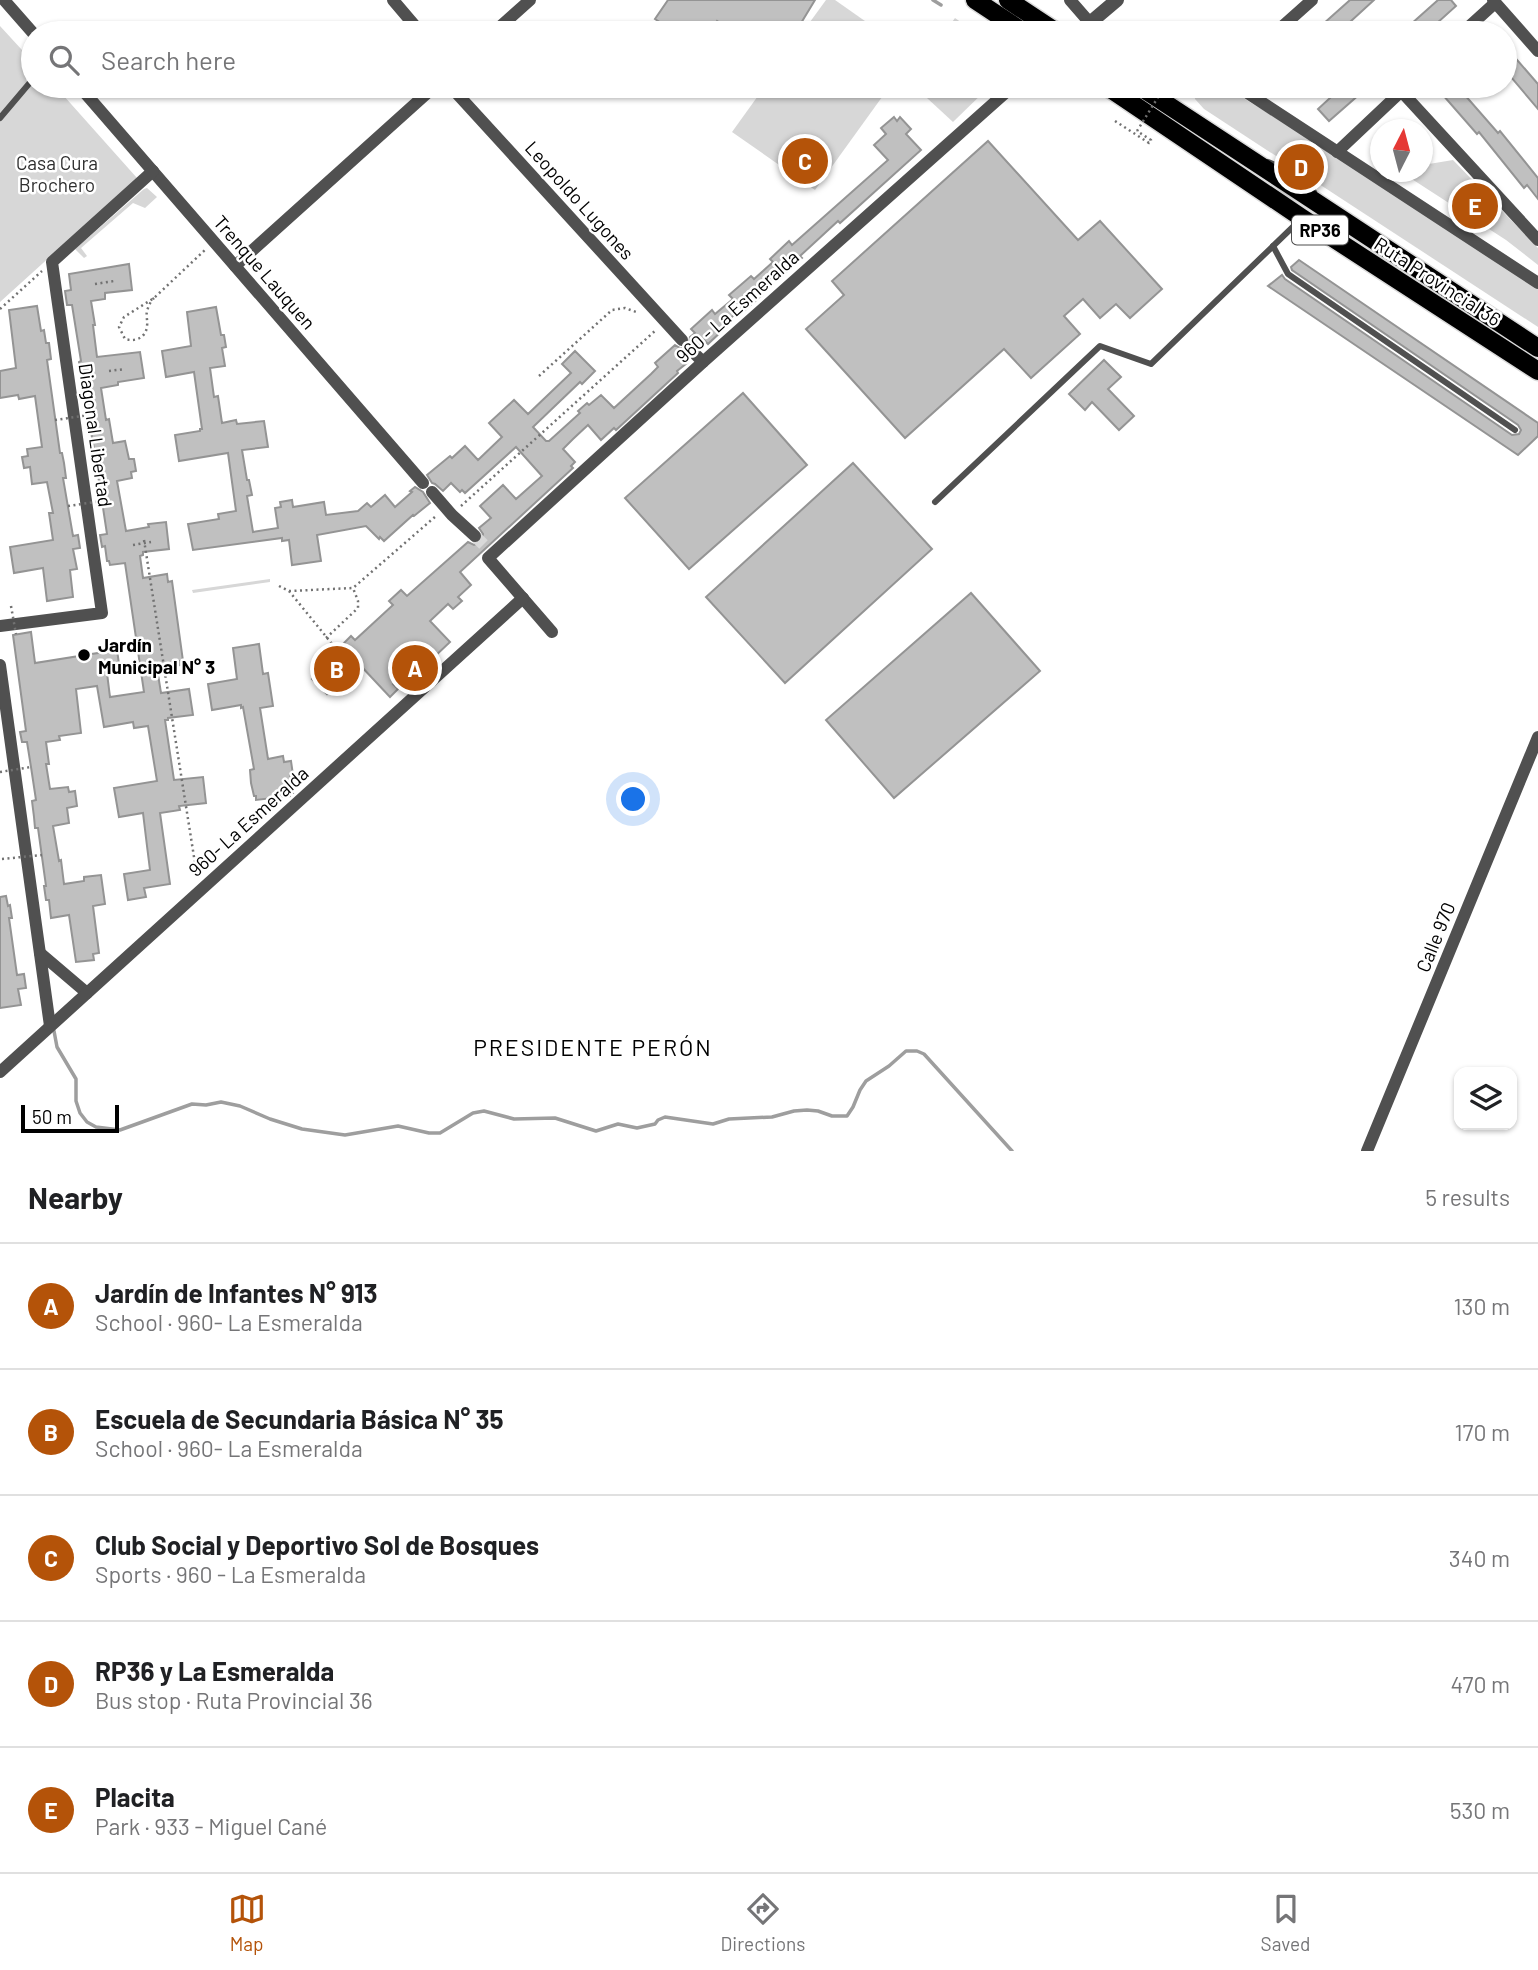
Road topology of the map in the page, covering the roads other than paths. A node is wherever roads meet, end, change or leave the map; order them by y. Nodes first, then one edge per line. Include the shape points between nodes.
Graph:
1 (4, 0) edge
2 (393, 0) edge
3 (530, 0) edge
4 (975, 0) edge
5 (1008, 0) edge
6 (1070, 0) edge
7 (1117, 0) edge
8 (1312, 0) edge
9 (1494, 1) edge
10 (22, 21) edge
11 (411, 21) edge
12 (506, 21) edge
13 (1007, 21) edge
14 (1040, 21) edge
15 (1088, 21) edge
16 (1092, 21) edge
17 (1288, 21) edge
18 (1474, 21) edge
19 (1512, 21) edge
20 (1517, 27) edge
21 (1538, 51) edge
22 (21, 93) edge
23 (89, 98) edge
24 (422, 98) edge
25 (461, 98) edge
26 (1000, 98) edge
27 (1124, 98) edge
28 (1158, 98) edge
29 (1255, 98) edge
30 (1394, 98) edge
31 (1413, 98) edge
32 (0, 118) edge
33 (1337, 152) junction
34 (153, 171) junction
35 (1302, 218) junction
36 (1538, 240) edge
37 (1273, 247) junction
38 (235, 266) junction
39 (1538, 283) edge
40 (682, 341) dead end
41 (1537, 347) edge
42 (693, 352) dead end
43 (703, 362) junction
44 (1538, 371) edge
45 (1515, 430) dead end
46 (934, 502) dead end
47 (475, 536) tunnel mouth
48 (523, 598) junction
49 (0, 626) edge
50 (552, 632) dead end
51 (0, 665) edge
52 (1538, 737) edge
53 (40, 953) junction
54 (87, 993) junction
55 (50, 1026) junction
56 (0, 1072) edge
57 (1367, 1151) edge

1 - 10 street
2 - 11 street
3 - 12 street
4 - 13 main road
5 - 14 main road
6 - 15 street
7 - 16 street
8 - 17 street
9 - 18 street
9 - 19 street
20 - 21 street
22 - 32 lane
23 - 34 street, Trenque Lauquen
24 - 38 street
25 - 40 street, Leopoldo Lugones
26 - 43 street, 960 - La Esmeralda
27 - 35 main road, Ruta Provincial 36 / RP36
28 - 41 main road, Ruta Provincial 36 / RP36
29 - 33 street
30 - 33 street
31 - 36 street
33 - 39 street
34 - 38 street, Trenque Lauquen
34 - 49 street, Diagonal Libertad via 52,262 102,613
35 - 37 lane
35 - 44 main road, Ruta Provincial 36 / RP36
37 - 45 lane via 1288,274
37 - 46 lane via 1152,364 1100,346
38 - 47 street, Trenque Lauquen via 427,488
42 - 43 street
43 - 48 street, 960 - La Esmeralda via 488,553
48 - 50 street
48 - 54 street, 960- La Esmeralda
51 - 53 street
52 - 57 street, Calle 970
53 - 54 street
53 - 55 street
54 - 55 street, 960- La Esmeralda
55 - 56 street, 960- La Esmeralda

